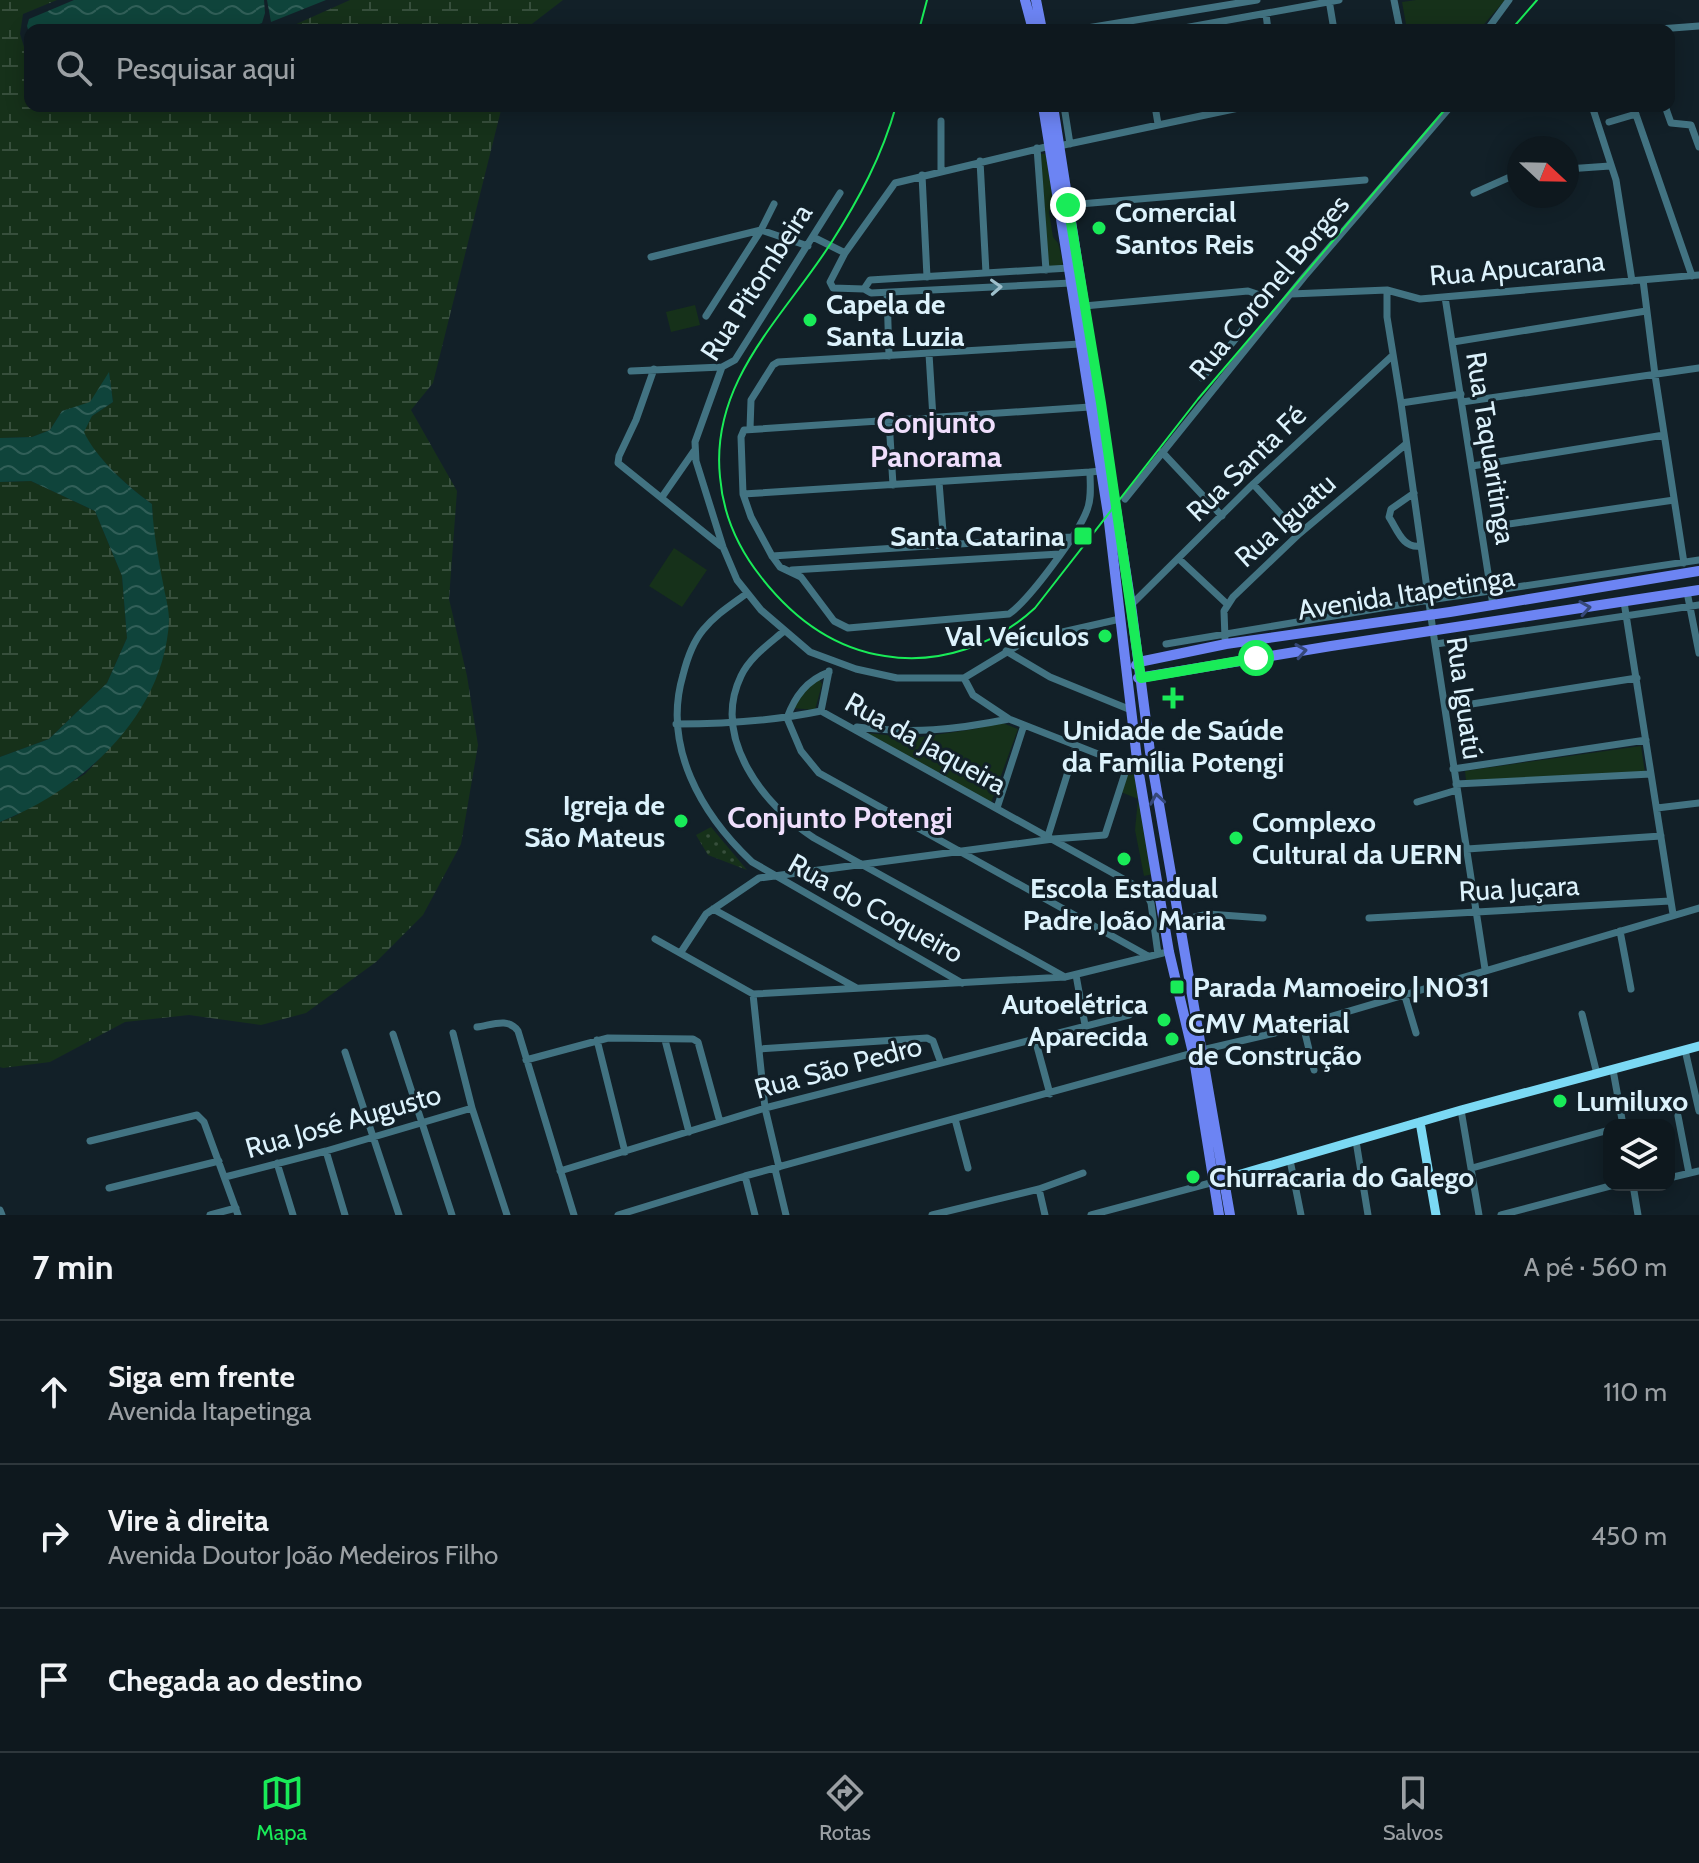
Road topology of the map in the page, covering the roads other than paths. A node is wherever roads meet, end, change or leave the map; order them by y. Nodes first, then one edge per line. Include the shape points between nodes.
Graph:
1 (1024, 0) edge
2 (1257, 0) edge
3 (1339, 0) edge
4 (1394, 0) edge
5 (1509, 0) edge
6 (1036, 1) edge
7 (1329, 1) edge
8 (1266, 14) junction
9 (1030, 24) edge
10 (1041, 24) edge
11 (1111, 24) edge
12 (1218, 24) edge
13 (1267, 24) edge
14 (1333, 24) edge
15 (1399, 24) edge
16 (1491, 24) edge
17 (1699, 26) edge
18 (1675, 28) edge
19 (1046, 112) edge
20 (1054, 112) edge
21 (1063, 112) edge
22 (1156, 112) edge
23 (1208, 112) edge
24 (1446, 112) edge
25 (1594, 112) edge
26 (1630, 112) edge
27 (1635, 112) edge
28 (1667, 112) edge
29 (941, 121) dead end
30 (1609, 122) dead end
31 (1158, 124) junction
32 (1697, 136) edge
33 (1060, 145) junction
34 (1699, 147) edge
35 (1037, 148) junction
36 (980, 161) junction
37 (1610, 166) junction
38 (1579, 168) edge
39 (941, 171) junction
40 (922, 175) junction
41 (1507, 178) edge
42 (1365, 180) dead end
43 (840, 193) dead end
44 (1474, 193) dead end
45 (774, 204) dead end
46 (1068, 205) junction
47 (761, 230) junction
48 (813, 237) junction
49 (808, 246) junction
50 (845, 253) junction
51 (651, 257) dead end
52 (1069, 268) junction
53 (1046, 270) junction
54 (986, 273) junction
55 (1696, 276) edge
56 (927, 277) junction
57 (1643, 280) junction
58 (1632, 281) junction
59 (1071, 283) junction
60 (864, 289) junction
61 (1387, 290) junction
62 (887, 293) junction
63 (1291, 294) junction
64 (1445, 297) junction
65 (1084, 306) junction
66 (1646, 311) junction
67 (706, 316) dead end
68 (1453, 342) junction
69 (1080, 344) junction
70 (929, 354) junction
71 (1393, 355) junction
72 (889, 356) junction
73 (722, 367) junction
74 (1699, 368) edge
75 (654, 369) junction
76 (631, 371) dead end
77 (1655, 375) junction
78 (1202, 378) dead end
79 (1461, 398) junction
80 (1401, 403) junction
81 (1090, 407) junction
82 (933, 418) junction
83 (889, 420) junction
84 (747, 430) junction
85 (1664, 435) junction
86 (1406, 444) junction
87 (694, 451) junction
88 (1162, 452) junction
89 (1472, 466) junction
90 (1095, 472) junction
91 (939, 482) junction
92 (1253, 484) junction
93 (893, 485) junction
94 (1414, 493) junction
95 (743, 494) junction
96 (662, 497) junction
97 (1125, 499) dead end
98 (1674, 500) junction
99 (1222, 516) junction
100 (1482, 528) junction
101 (1299, 534) junction
102 (1071, 537) junction
103 (944, 544) junction
104 (1421, 546) junction
105 (723, 547) junction
106 (889, 547) junction
107 (1060, 554) junction
108 (772, 556) junction
109 (1179, 559) junction
110 (1699, 560) edge
111 (890, 563) junction
112 (1685, 568) junction
113 (790, 570) junction
114 (1699, 571) edge
115 (1699, 590) edge
116 (1491, 592) junction
117 (1687, 592) junction
118 (746, 594) junction
119 (1553, 595) junction
120 (1429, 600) junction
121 (1523, 600) junction
122 (1624, 602) junction
123 (1227, 604) junction
124 (1131, 605) junction
125 (1493, 605) junction
126 (1699, 605) edge
127 (1690, 606) junction
128 (1555, 612) junction
129 (1431, 615) junction
130 (1626, 615) junction
131 (1526, 617) junction
132 (1120, 619) junction
133 (1345, 627) junction
134 (1328, 629) junction
135 (784, 631) junction
136 (1433, 631) junction
137 (1226, 639) junction
138 (1136, 643) junction
139 (1347, 643) junction
140 (1166, 644) dead end
141 (1436, 644) junction
142 (1331, 646) junction
143 (1006, 651) junction
144 (1699, 653) edge
145 (1166, 657) junction
146 (832, 661) junction
147 (1139, 662) junction
148 (829, 672) junction
149 (1128, 675) junction
150 (964, 678) junction
151 (1141, 678) junction
152 (1637, 678) junction
153 (1131, 706) junction
154 (1446, 708) junction
155 (821, 711) junction
156 (787, 718) junction
157 (1009, 719) junction
158 (733, 723) junction
159 (676, 724) junction
160 (1024, 725) junction
161 (850, 726) junction
162 (1646, 740) junction
163 (1076, 746) junction
164 (1132, 768) junction
165 (1453, 769) junction
166 (1651, 774) junction
167 (1456, 787) junction
168 (1417, 802) dead end
169 (1699, 803) edge
170 (997, 808) junction
171 (1657, 808) junction
172 (1661, 836) junction
173 (1051, 837) junction
174 (1151, 839) junction
175 (1467, 849) junction
176 (961, 853) junction
177 (864, 864) junction
178 (772, 875) junction
179 (1171, 885) junction
180 (1670, 901) junction
181 (1699, 908) edge
182 (713, 909) junction
183 (1477, 913) junction
184 (1673, 914) junction
185 (1263, 918) dead end
186 (1369, 918) dead end
187 (1178, 921) junction
188 (1620, 931) junction
189 (1166, 935) junction
190 (655, 939) dead end
191 (681, 952) junction
192 (1163, 953) junction
193 (1148, 956) junction
194 (1485, 969) junction
195 (1076, 975) junction
196 (1065, 977) junction
197 (1188, 982) junction
198 (962, 983) junction
199 (857, 988) junction
200 (1631, 989) dead end
201 (1404, 993) junction
202 (753, 994) junction
203 (1582, 1014) dead end
204 (1129, 1015) dead end
205 (1085, 1025) junction
206 (1303, 1025) junction
207 (477, 1027) dead end
208 (453, 1033) dead end
209 (1416, 1033) dead end
210 (393, 1034) dead end
211 (1035, 1039) junction
212 (597, 1040) junction
213 (665, 1040) junction
214 (1699, 1046) edge
215 (759, 1049) junction
216 (1685, 1050) junction
217 (1197, 1051) junction
218 (345, 1052) dead end
219 (526, 1060) junction
220 (941, 1063) junction
221 (1314, 1070) dead end
222 (1613, 1070) junction
223 (1597, 1074) junction
224 (1050, 1094) junction
225 (472, 1108) junction
226 (765, 1108) junction
227 (1461, 1110) junction
228 (1699, 1111) edge
229 (1678, 1116) dead end
230 (955, 1119) junction
231 (1622, 1119) edge
232 (720, 1122) junction
233 (1420, 1122) junction
234 (422, 1123) junction
235 (689, 1132) junction
236 (1603, 1132) edge
237 (372, 1137) junction
238 (90, 1141) dead end
239 (1356, 1141) junction
240 (326, 1151) junction
241 (625, 1152) junction
242 (1290, 1160) junction
243 (219, 1161) junction
244 (277, 1163) junction
245 (777, 1168) junction
246 (968, 1168) dead end
247 (1472, 1168) junction
248 (560, 1171) junction
249 (1699, 1171) edge
250 (1083, 1173) dead end
251 (1689, 1173) junction
252 (745, 1176) junction
253 (1675, 1176) edge
254 (225, 1177) junction
255 (1219, 1180) junction
256 (109, 1188) dead end
257 (1603, 1188) edge
258 (1039, 1189) junction
259 (1636, 1191) edge
260 (658, 1204) junction
261 (1128, 1205) junction
262 (237, 1211) edge
263 (210, 1215) edge
264 (293, 1215) edge
265 (345, 1215) edge
266 (399, 1215) edge
267 (452, 1215) edge
268 (507, 1215) edge
269 (574, 1215) edge
270 (618, 1215) edge
271 (661, 1215) edge
272 (755, 1215) edge
273 (786, 1215) edge
274 (932, 1215) edge
275 (1045, 1215) edge
276 (1091, 1215) edge
277 (1130, 1215) edge
278 (1219, 1215) edge
279 (1230, 1215) edge
280 (1301, 1215) edge
281 (1368, 1215) edge
282 (1436, 1215) edge
283 (1479, 1215) edge
284 (1501, 1215) edge
285 (1638, 1215) edge

1 - 9 main road
2 - 11 street
3 - 7 street
4 - 15 street
5 - 16 street
6 - 10 main road
7 - 8 street
7 - 14 street
8 - 12 street
8 - 13 street
17 - 18 street
19 - 33 main road
20 - 33 main road
21 - 33 street
22 - 31 street
23 - 31 street
24 - 63 street, Rua Coronel Borges
25 - 37 street
26 - 30 street
27 - 55 street
28 - 32 street via 1671,123 1689,124
29 - 39 street
31 - 33 street
32 - 34 street
33 - 35 street
33 - 46 main road
33 - 52 main road
35 - 36 street
35 - 53 street
36 - 39 street
36 - 54 street
37 - 38 street
37 - 58 street
39 - 40 street
40 - 50 street via 892,185
40 - 56 street
41 - 44 street
42 - 46 street
43 - 48 street, Rua Pitombeira
45 - 47 street
46 - 65 main road
47 - 49 street
47 - 51 street
47 - 67 street
48 - 49 street, Rua Pitombeira
48 - 50 street
49 - 73 street, Rua Pitombeira via 735,360
50 - 60 street via 830,285
52 - 53 street
52 - 59 main road
53 - 54 street
54 - 56 street
55 - 57 street, Rua Apucarana
56 - 60 street via 870,280
57 - 58 street, Rua Apucarana
57 - 66 street
58 - 64 street, Rua Apucarana
62 -> 59 street
59 - 69 main road
60 - 62 street
61 - 63 street, Rua Apucarana
61 - 64 street, Rua Apucarana via 1412,298
61 - 71 street, Rua Iguatú
62 - 72 street
63 - 88 street, Rua Coronel Borges
64 - 68 street, Rua Taquaritinga
65 - 78 street via 1257,294 1245,325
65 - 124 main road
66 - 68 street
66 - 77 street
68 - 79 street, Rua Taquaritinga
69 - 70 street
69 - 81 main road
70 - 72 street
70 - 82 street
71 - 80 street, Rua Iguatú
71 - 92 street, Rua Santa Fé
72 - 84 street via 778,362 751,400
73 - 75 street
73 - 87 street, Rua Pitombeira
74 - 77 street
75 - 76 street
75 - 96 street via 619,456 620,467
77 - 79 street
77 - 85 street
79 - 80 street
79 - 89 street, Rua Taquaritinga
80 - 86 street, Rua Iguatú
81 - 82 street
81 - 90 main road
82 - 83 street
83 - 84 street
83 - 93 street
84 - 95 street via 741,437
85 - 89 street
85 - 98 street
86 - 94 street, Rua Iguatú
86 - 101 street, Rua Iguatu
87 - 96 street
87 - 105 street
88 - 97 street, Rua Coronel Borges
88 - 99 street
89 - 100 street, Rua Taquaritinga
90 - 91 street
90 - 102 street via 1089,507
90 - 132 main road
91 - 93 street
91 - 103 street
92 - 99 street, Rua Santa Fé
92 - 101 street
93 - 95 street
94 - 104 street, Rua Iguatú
94 - 104 street via 1391,509 1389,517 1406,545
95 - 108 street
96 - 105 street
98 - 100 street
98 - 112 street
99 - 109 street, Rua Santa Fé
100 - 116 street, Rua Taquaritinga
101 - 123 street, Rua Iguatu
102 - 103 street
102 - 107 street
103 - 106 street
104 - 120 street, Rua Iguatú
105 - 118 street
106 - 108 street
106 - 111 street
107 - 111 street
107 - 113 street via 1009,614 848,628 839,625
108 - 113 street
109 - 123 street
109 - 124 street, Rua Santa Fé
110 - 112 street, Avenida Itapetinga
111 - 113 street
112 - 114 main road, Avenida Itapetinga
112 - 116 street, Avenida Itapetinga
112 - 119 main road, Avenida Itapetinga
115 - 117 main road, Avenida Itapetinga
116 - 120 street, Avenida Itapetinga
116 - 125 street, Rua Taquaritinga
117 - 122 main road, Avenida Itapetinga
117 - 127 street
118 - 135 street
118 - 159 street, Rua do Coqueiro via 701,632 681,679
119 - 121 main road, Avenida Itapetinga
119 - 128 main road
120 - 129 street, Rua Iguatú
120 - 137 street, Avenida Itapetinga
121 - 125 main road, Avenida Itapetinga
121 - 131 main road
128 -> 122 main road, Avenida Itapetinga
122 - 130 street
123 - 137 street, Rua Iguatu
124 - 138 main road
125 - 129 main road, Avenida Itapetinga
126 - 127 street, Avenida Itapetinga
127 - 130 street, Avenida Itapetinga
127 - 144 street
128 - 131 main road, Avenida Itapetinga
129 - 133 main road, Avenida Itapetinga
129 - 136 street, Rua Iguatú
130 - 141 street, Avenida Itapetinga
130 - 152 street
131 - 136 main road, Avenida Itapetinga
132 - 143 street via 1027,640
132 - 149 main road
133 - 134 main road, Avenida Itapetinga
133 - 139 main road
134 - 137 main road, Avenida Itapetinga
134 - 142 main road
135 - 146 street via 810,652
135 - 158 street via 740,678
136 - 139 main road, Avenida Itapetinga
136 - 141 street, Rua Iguatú
137 - 140 street, Avenida Itapetinga
137 - 145 main road, Avenida Itapetinga
138 - 145 main road
138 - 147 main road
139 - 142 main road, Avenida Itapetinga
141 - 154 street, Rua Iguatú
151 -> 142 main road, Avenida Itapetinga
143 - 150 street
143 - 153 street via 1050,677
145 - 147 main road, Avenida Itapetinga
146 - 148 street
146 - 150 street via 897,678
147 - 149 main road
147 - 151 main road
148 - 155 street
148 - 156 street via 801,690
149 - 151 main road
149 - 153 main road
150 - 157 street via 973,695
179 -> 151 main road
152 - 154 street
152 - 162 street
153 - 164 main road
154 - 165 street, Rua Iguatú
155 - 156 street, Rua da Jaqueira
155 - 161 street, Rua da Jaqueira
156 - 158 street, Rua da Jaqueira
156 - 176 street via 801,751 819,773
157 - 160 street
157 - 161 street via 915,732
158 - 159 street, Rua da Jaqueira
158 - 177 street via 754,781 778,811 814,838
159 - 178 street, Rua do Coqueiro via 686,767 713,821 744,855
160 - 163 street
160 - 170 street
161 - 170 street, Rua da Jaqueira
162 - 165 street
162 - 166 street
163 - 164 street
163 - 173 street
164 - 173 street via 1105,835
164 - 174 main road
165 - 167 street, Rua Iguatú
166 - 167 street
166 - 171 street
167 - 168 street
167 - 175 street, Rua Iguatú
169 - 171 street
170 - 173 street, Rua da Jaqueira
171 - 172 street
172 - 175 street
172 - 180 street
173 - 176 street
173 - 192 street, Rua da Jaqueira via 1147,893
174 - 179 main road via 1159,844
174 - 189 main road
175 - 183 street, Rua Iguatú
176 - 177 street
176 - 193 street
177 - 178 street
177 - 196 street
178 - 182 street
178 - 198 street, Rua do Coqueiro
179 - 187 main road
180 - 183 street, Rua Juçara
180 - 184 street
181 - 184 street
182 - 191 street
182 - 199 street
183 - 186 street, Rua Juçara
183 - 194 street, Rua Iguatú
184 - 188 street
185 - 187 street via 1208,914
187 - 197 main road
188 - 194 street
188 - 200 street
189 - 192 main road
189 - 197 main road via 1181,982
190 - 191 street
191 - 202 street
192 - 193 street
192 - 217 main road
193 - 195 street
194 - 201 street
195 - 196 street
195 - 205 street
196 - 198 street
197 - 217 main road
198 - 199 street
199 - 202 street
201 - 206 street
201 - 209 street
202 - 215 street
203 - 223 street
204 - 205 street, Rua São Pedro
205 - 211 street, Rua São Pedro
206 - 217 street
206 - 221 street
207 - 219 street via 513,1024
208 - 225 street
210 - 234 street
211 - 220 street, Rua São Pedro
211 - 224 street
212 - 213 street
212 - 219 street
212 - 241 street
213 - 232 street via 698,1042
213 - 235 street
214 - 216 main road
215 - 220 street via 927,1038
215 - 226 street
216 - 222 main road
216 - 228 street
217 - 224 street
217 - 255 main road
218 - 237 street
219 - 248 street
220 - 226 street, Rua São Pedro
222 - 223 main road
222 - 231 street
223 - 227 main road
224 - 230 street
225 - 234 street, Rua José Augusto
225 - 268 street
226 - 232 street, Rua São Pedro
226 - 245 street
227 - 233 main road
227 - 247 street
229 - 251 street
230 - 245 street
230 - 246 street
232 - 235 street, Rua São Pedro
233 - 239 main road
233 - 282 main road
234 - 237 street, Rua José Augusto
234 - 267 street
235 - 241 street, Rua São Pedro
236 - 247 street
237 - 240 street, Rua José Augusto
237 - 266 street
238 - 243 street via 197,1115
239 - 242 main road
239 - 281 street
240 - 244 street, Rua José Augusto
240 - 265 street
241 - 248 street, Rua São Pedro
242 - 255 main road
242 - 280 street
243 - 254 street
243 - 256 street
244 - 254 street, Rua José Augusto
244 - 264 street
245 - 252 street
245 - 273 street
247 - 283 street
248 - 269 street
249 - 251 street
250 - 258 street
251 - 253 street
252 - 260 street
252 - 272 street
254 - 262 street
255 - 261 street
255 - 278 main road
255 - 279 main road
257 - 284 street
258 - 274 street
258 - 275 street
259 - 285 street
260 - 270 street
260 - 271 street
261 - 276 street
261 - 277 street
262 - 263 street

